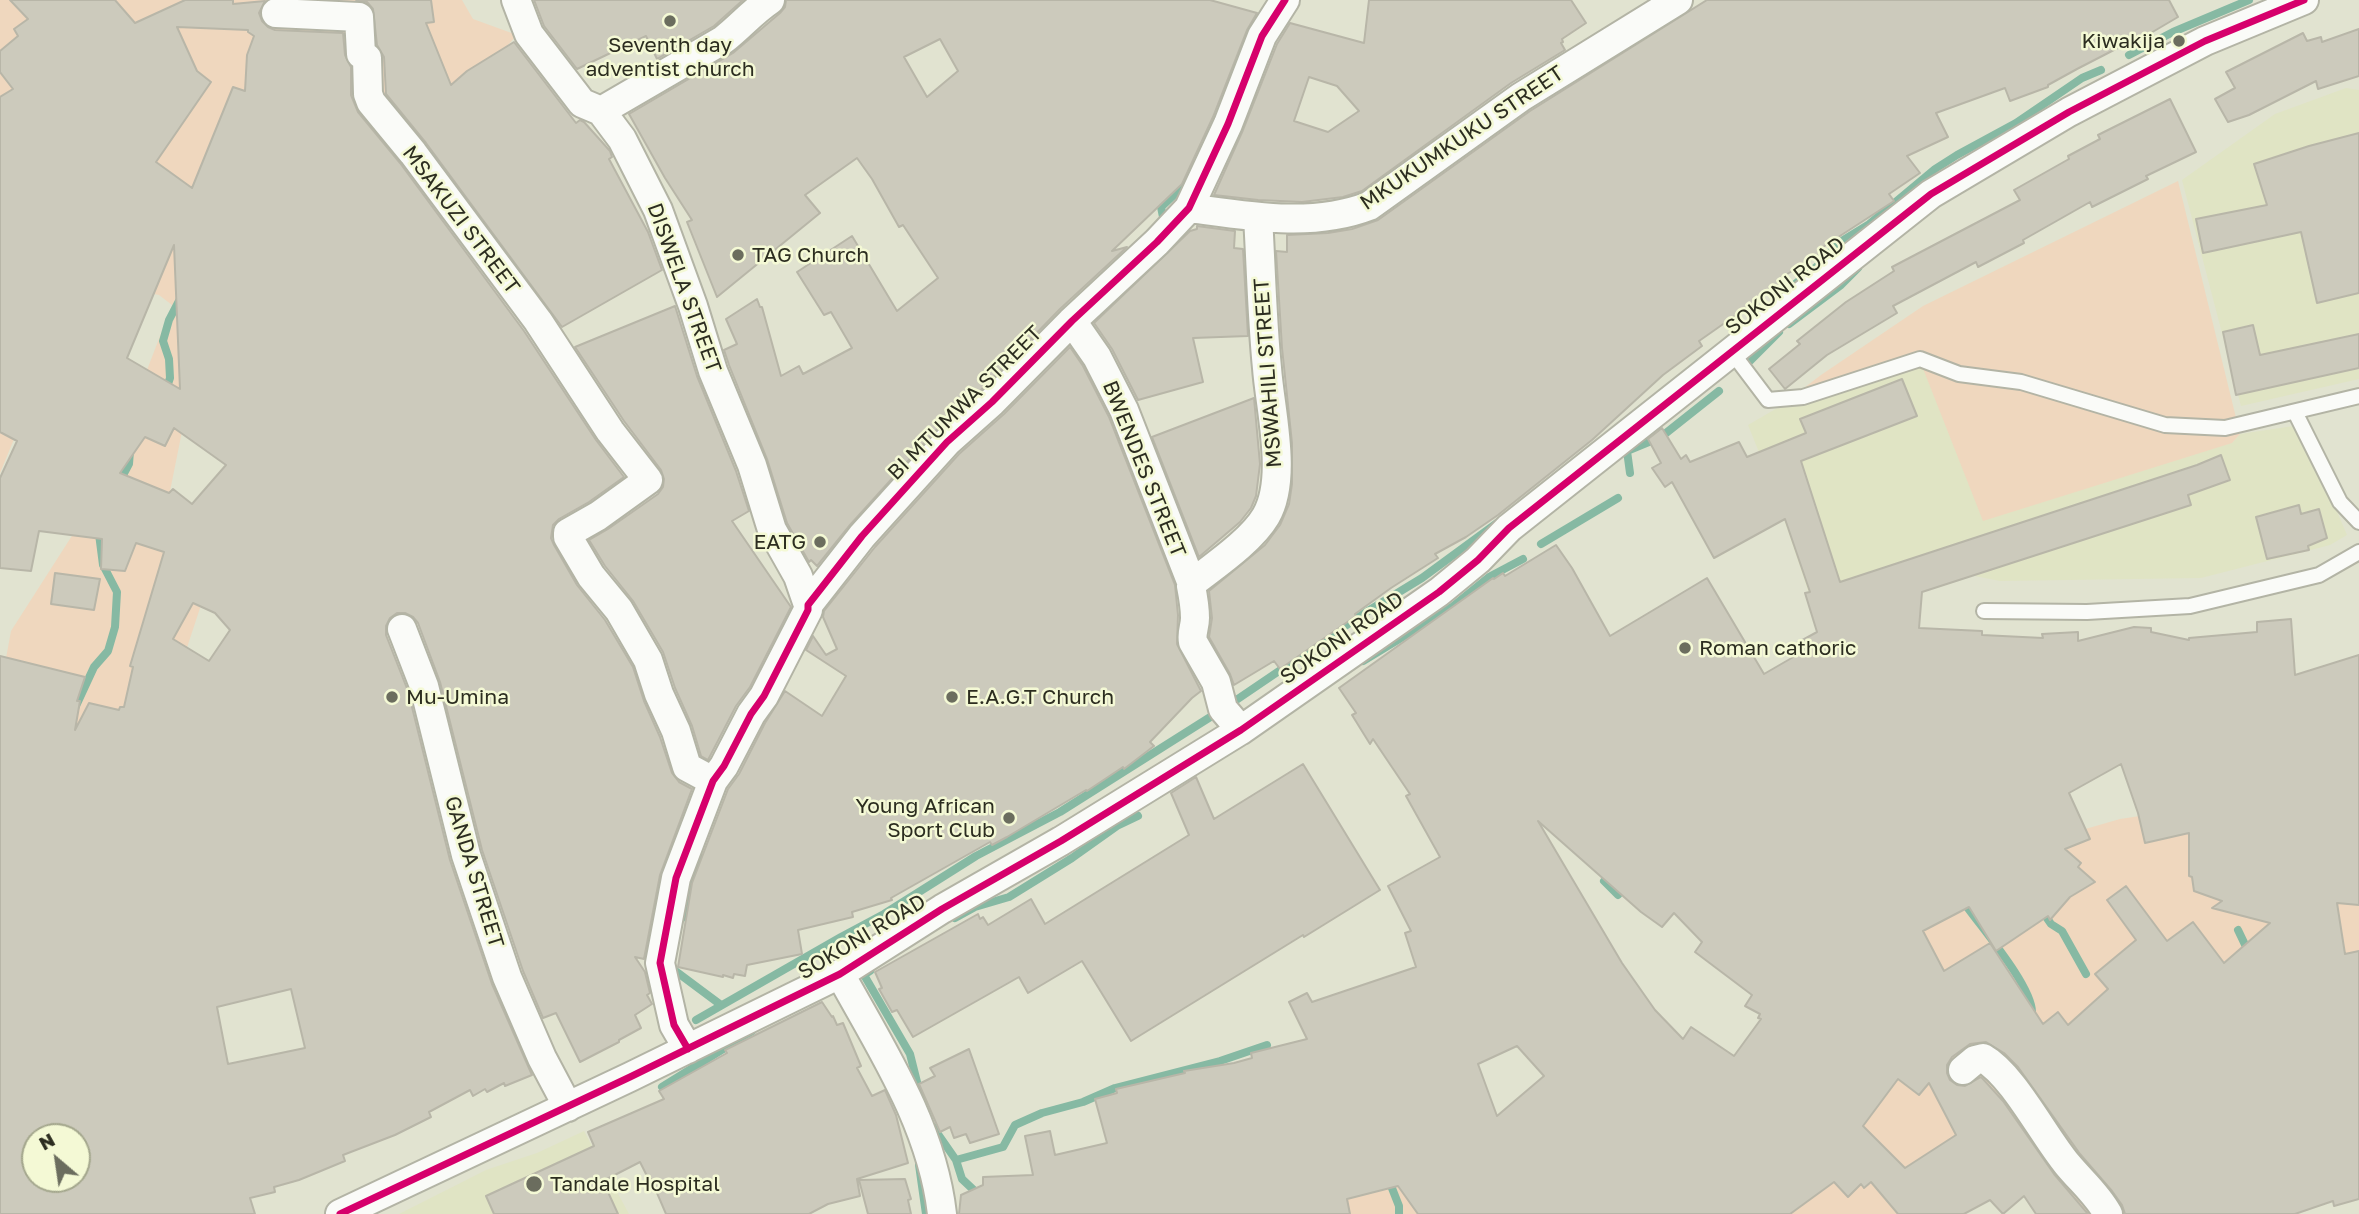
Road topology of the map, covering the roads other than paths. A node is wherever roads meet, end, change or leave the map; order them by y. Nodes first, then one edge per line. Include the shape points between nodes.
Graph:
1 (516, 0) edge
2 (770, 0) edge
3 (1285, 0) edge
4 (1678, 0) edge
5 (2304, 0) edge
6 (276, 13) dead end
7 (601, 111) junction
8 (1189, 208) junction
9 (1258, 217) junction
10 (1072, 321) junction
11 (1731, 351) junction
12 (2359, 396) edge
13 (2295, 412) junction
14 (2359, 522) edge
15 (2359, 552) edge
16 (1192, 584) junction
17 (808, 605) junction
18 (1984, 611) dead end
19 (402, 629) dead end
20 (1241, 730) junction
21 (713, 781) junction
22 (840, 974) junction
23 (688, 1049) junction
24 (1963, 1070) dead end
25 (568, 1107) junction
26 (340, 1214) edge
27 (942, 1214) edge
28 (2108, 1214) edge

1 - 7 street, DISWELA STREET via 529,34 582,103
2 - 7 street via 723,40
3 - 8 street, BI MTUMWA STREET via 1262,36
4 - 9 street, MKUKUMKUKU STREET via 1542,83 1369,206 1325,217
5 - 11 street, SOKONI ROAD via 2205,41 2081,105 1931,194
6 - 21 street, MSAKUZI STREET via 359,17 371,102 538,321 648,480 568,537 648,660 687,767
7 - 17 street, DISWELA STREET via 622,139 658,210 772,530 798,576
8 - 9 street, MKUKUMKUKU STREET
8 - 10 street, BI MTUMWA STREET
9 - 16 street, MSWAHILI STREET via 1267,367 1278,451 1273,501 1249,537
10 - 16 street, BWENDES STREET via 1124,410
10 - 17 street, BI MTUMWA STREET via 894,499
11 - 13 lane via 1768,400 1803,397 1920,359 1959,374 2021,382 2165,425 2225,428
11 - 20 street, SOKONI ROAD via 1508,528 1439,592
12 - 13 lane
13 - 14 lane via 2340,502
15 - 18 lane via 2319,575 2190,606
16 - 20 street via 1193,642 1216,682 1223,709
17 - 21 street, BI MTUMWA STREET via 764,696
19 - 25 street, GANDA STREET via 424,686 466,855 504,968
20 - 22 street, SOKONI ROAD
21 - 23 street, BI MTUMWA STREET via 677,878 660,963 674,1025
22 - 23 street, SOKONI ROAD
22 - 27 street via 914,1113 938,1184
23 - 25 street, SOKONI ROAD
24 - 28 street via 1983,1058 2003,1074
25 - 26 street, SOKONI ROAD

